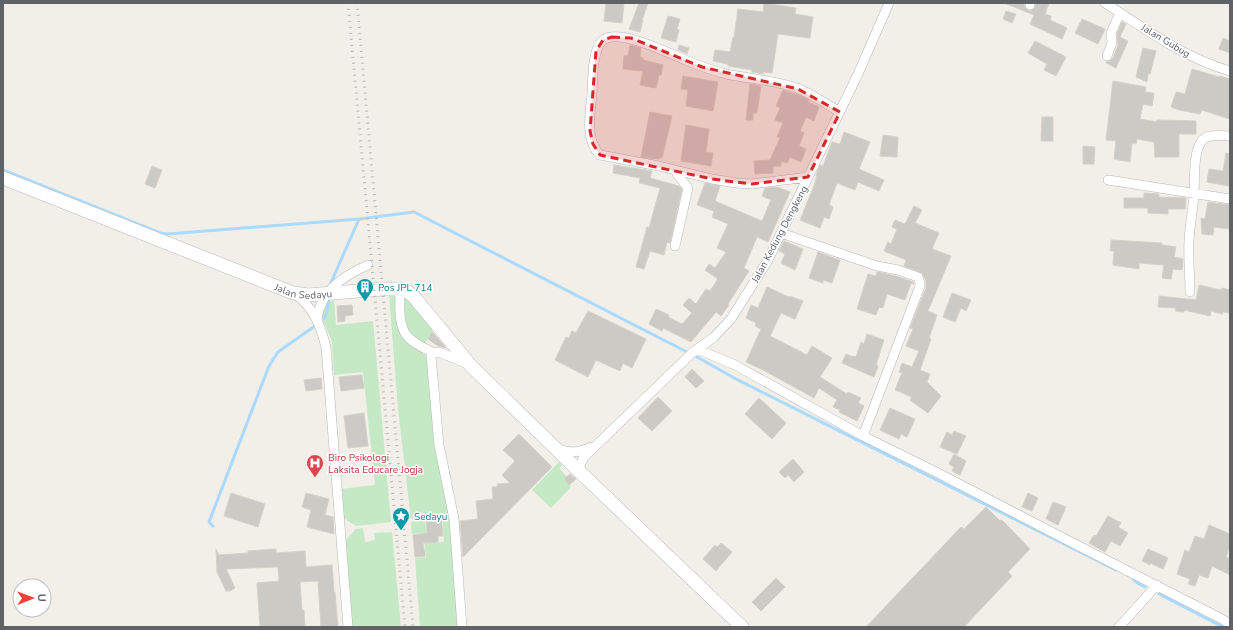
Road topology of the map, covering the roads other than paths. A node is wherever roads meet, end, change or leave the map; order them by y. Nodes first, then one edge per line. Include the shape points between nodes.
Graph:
1 (889, 3) edge
2 (1105, 3) edge
3 (1120, 13) junction
4 (1108, 56) dead end
5 (1230, 70) edge
6 (840, 112) junction
7 (1230, 136) edge
8 (676, 170) junction
9 (808, 177) junction
10 (3, 178) edge
11 (1108, 180) dead end
12 (1194, 193) junction
13 (1230, 199) edge
14 (781, 233) junction
15 (675, 246) dead end
16 (368, 265) dead end
17 (400, 289) junction
18 (1190, 292) dead end
19 (293, 293) junction
20 (326, 294) junction
21 (317, 320) junction
22 (697, 349) junction
23 (434, 353) junction
24 (471, 366) junction
25 (862, 436) junction
26 (598, 443) junction
27 (556, 448) junction
28 (581, 473) junction
29 (1157, 585) junction
30 (1230, 624) edge
31 (348, 627) edge
32 (462, 627) edge
33 (742, 627) edge
34 (1120, 627) edge

1 - 6 street, Jalan Kedung Dengkeng
2 - 3 street, Jalan Gubug
3 - 4 street via 1111,30 1112,44
3 - 5 street, Jalan Gubug via 1193,56
6 - 8 street via 798,89 774,81 710,70 631,38 612,37 603,40 596,51 591,103 592,144 600,155
6 - 9 street, Jalan Kedung Dengkeng
7 - 12 street via 1211,136 1201,142 1195,166
8 - 9 street via 712,179 752,184
8 - 15 street via 688,188
9 - 14 street, Jalan Kedung Dengkeng
10 - 19 street, Jalan Sedayu
11 - 12 street
12 - 13 street
12 - 18 street via 1189,240
14 - 22 street, Jalan Kedung Dengkeng via 768,260 731,319 714,337
14 - 25 street via 877,266 918,277 920,286
16 - 20 street via 348,275
17 - 20 street, Jalan Sedayu
17 - 23 street via 401,317 405,334
17 - 24 street via 411,294
19 - 20 street, Jalan Sedayu
19 - 21 street via 303,300
20 - 21 street
21 - 31 street via 326,348
22 - 25 street via 735,365
22 - 26 street, Jalan Kedung Dengkeng
23 - 24 street via 444,353
23 - 32 street via 430,362 440,445 454,519
24 - 27 street
25 - 29 street
26 - 27 street via 576,452
26 - 28 street, Jalan Kedung Dengkeng via 584,457 580,465
27 - 28 street
28 - 33 street
29 - 30 street
29 - 34 street

